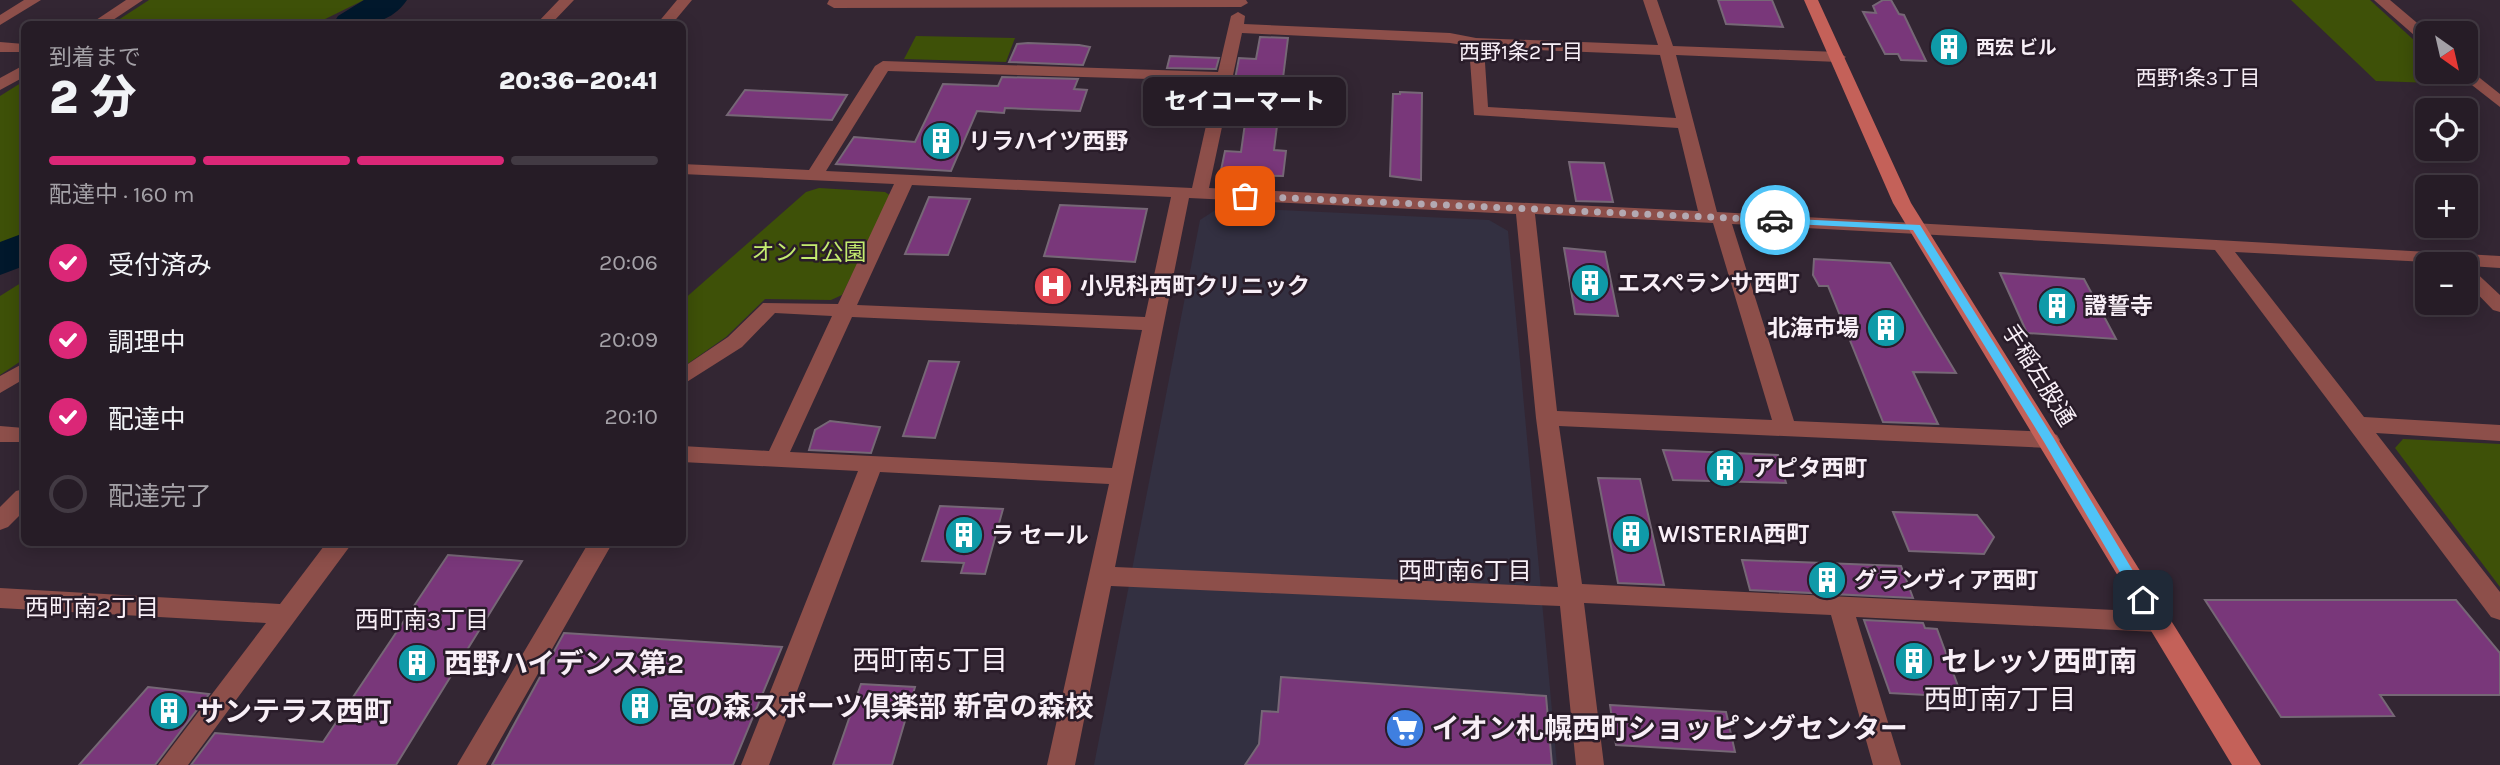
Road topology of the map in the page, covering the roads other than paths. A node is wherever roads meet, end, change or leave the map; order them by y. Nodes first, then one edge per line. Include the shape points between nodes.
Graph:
1 (34, 0) edge
2 (136, 0) edge
3 (567, 0) edge
4 (685, 0) edge
5 (837, 0) edge
6 (1650, 0) edge
7 (1811, 0) edge
8 (2381, 0) edge
9 (1020, 1) edge
10 (1241, 1) edge
11 (0, 21) edge
12 (102, 21) edge
13 (546, 21) edge
14 (667, 21) edge
15 (1236, 28) junction
16 (2415, 29) edge
17 (1476, 43) junction
18 (0, 47) edge
19 (21, 48) edge
20 (1667, 50) junction
21 (1838, 57) junction
22 (21, 72) edge
23 (1225, 77) junction
24 (2478, 83) edge
25 (0, 85) edge
26 (2500, 102) edge
27 (1683, 122) junction
28 (686, 169) edge
29 (814, 176) junction
30 (905, 180) junction
31 (1190, 194) junction
32 (1525, 209) junction
33 (1715, 217) junction
34 (1917, 227) junction
35 (2220, 245) junction
36 (2415, 261) edge
37 (2500, 262) edge
38 (2478, 264) edge
39 (2478, 283) edge
40 (2500, 306) edge
41 (846, 312) junction
42 (1153, 324) junction
43 (21, 372) edge
44 (686, 375) edge
45 (0, 386) edge
46 (1547, 418) junction
47 (2360, 425) junction
48 (1785, 428) junction
49 (2500, 433) edge
50 (0, 434) edge
51 (21, 435) edge
52 (2049, 440) junction
53 (686, 454) edge
54 (776, 459) junction
55 (872, 465) junction
56 (1122, 477) junction
57 (21, 499) edge
58 (0, 521) edge
59 (338, 546) edge
60 (599, 546) edge
61 (1100, 576) junction
62 (1570, 595) junction
63 (0, 598) edge
64 (1841, 607) junction
65 (2500, 610) edge
66 (286, 614) junction
67 (2156, 622) junction
68 (172, 765) edge
69 (471, 765) edge
70 (755, 765) edge
71 (1061, 765) edge
72 (1590, 765) edge
73 (1887, 765) edge
74 (2246, 765) edge

1 - 11 street
2 - 12 street
3 - 13 street
4 - 14 street
5 - 9 street via 834,4
6 - 20 street
7 - 21 street, 手稲左股通
8 - 16 street
9 - 10 street
10 - 15 street
15 - 17 street
15 - 23 street
17 - 20 street
17 - 27 street via 1480,112
18 - 19 street
20 - 21 street
20 - 27 street
21 - 34 street, 手稲左股通
22 - 25 street
23 - 29 street via 883,66
23 - 31 street
24 - 26 street
27 - 33 street
28 - 29 street
29 - 30 street
30 - 31 street
30 - 41 street
31 - 32 street
31 - 42 street
32 - 33 street
32 - 46 street
33 - 34 street
33 - 48 street
34 - 35 street
34 - 52 street, 手稲左股通
35 - 36 street
35 - 47 street
37 - 38 street
39 - 40 street
41 - 42 street
41 - 44 street via 770,307 735,341
41 - 54 street
42 - 56 street
43 - 45 street
46 - 48 street
46 - 62 street
47 - 49 street
47 - 65 street
48 - 52 street
50 - 51 street
52 - 67 street, 手稲左股通
53 - 54 street
54 - 55 street
55 - 56 street
55 - 70 street
56 - 61 street
57 - 58 street
59 - 66 street
60 - 69 street
61 - 62 street
61 - 71 street
62 - 64 street
62 - 72 street
63 - 66 street
64 - 67 street
64 - 73 street
66 - 68 street
67 - 74 street, 手稲左股通

